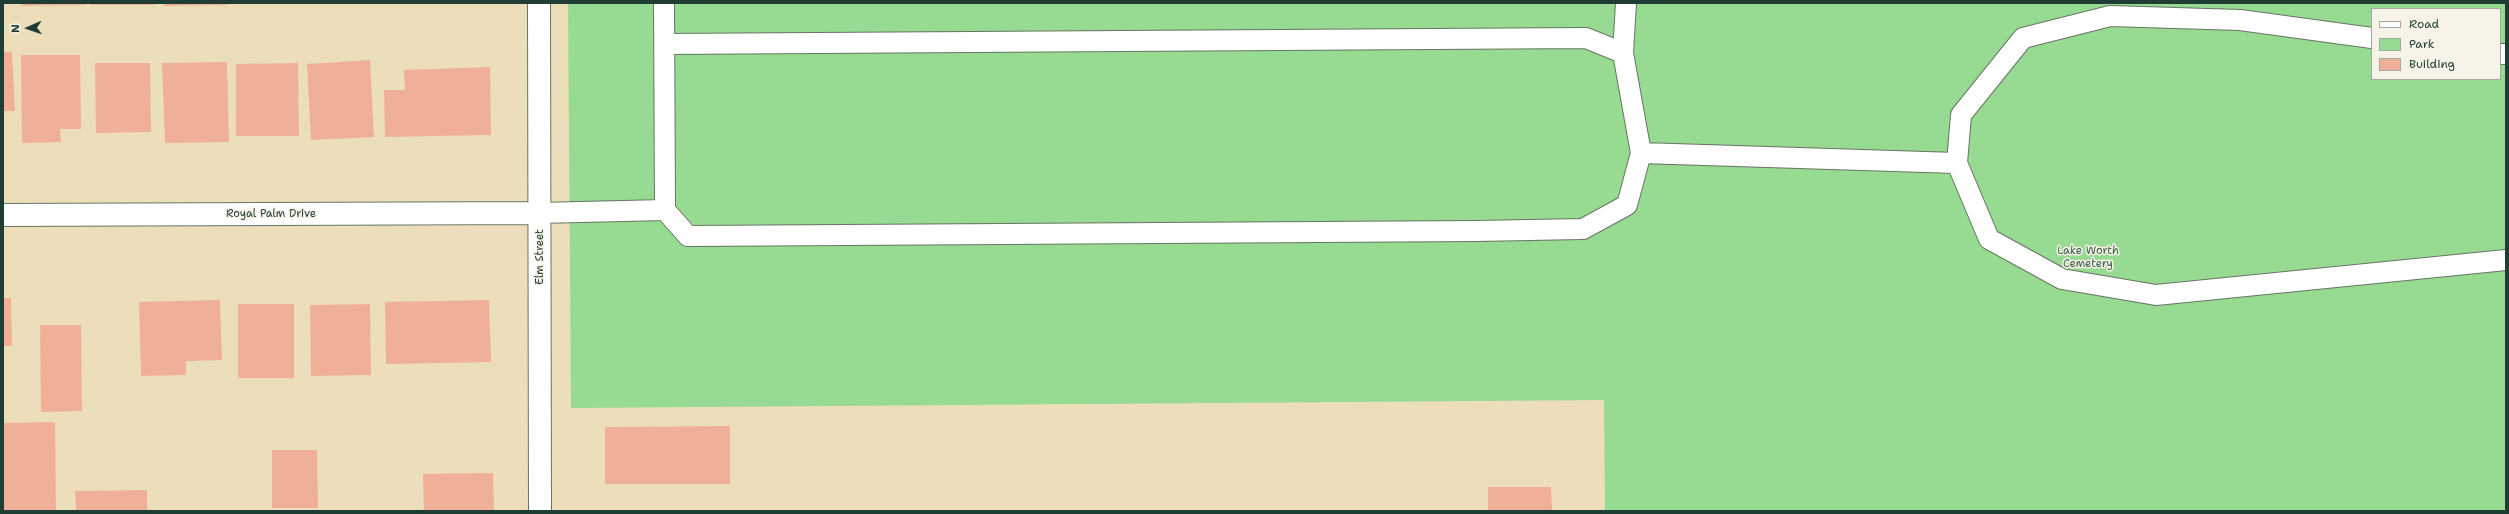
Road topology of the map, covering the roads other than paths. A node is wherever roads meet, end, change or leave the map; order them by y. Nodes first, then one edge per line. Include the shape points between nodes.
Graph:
1 (539, 3) edge
2 (664, 3) edge
3 (1626, 3) edge
4 (2371, 38) edge
5 (664, 44) junction
6 (1623, 53) junction
7 (1640, 153) junction
8 (1958, 163) junction
9 (666, 210) junction
10 (540, 213) junction
11 (3, 215) edge
12 (2506, 260) edge
13 (540, 511) edge

1 - 10 street, Elm Street
2 - 5 lane
3 - 6 lane
4 - 8 lane via 2240,20 2110,16 2023,38 1961,115
5 - 6 lane via 1586,38
5 - 9 lane
6 - 7 lane
7 - 8 lane
7 - 9 lane via 1627,205 1583,229 688,236
8 - 12 lane via 1989,239 2062,279 2156,295
9 - 10 lane
10 - 11 street, Royal Palm Drive
10 - 13 street, Elm Street

